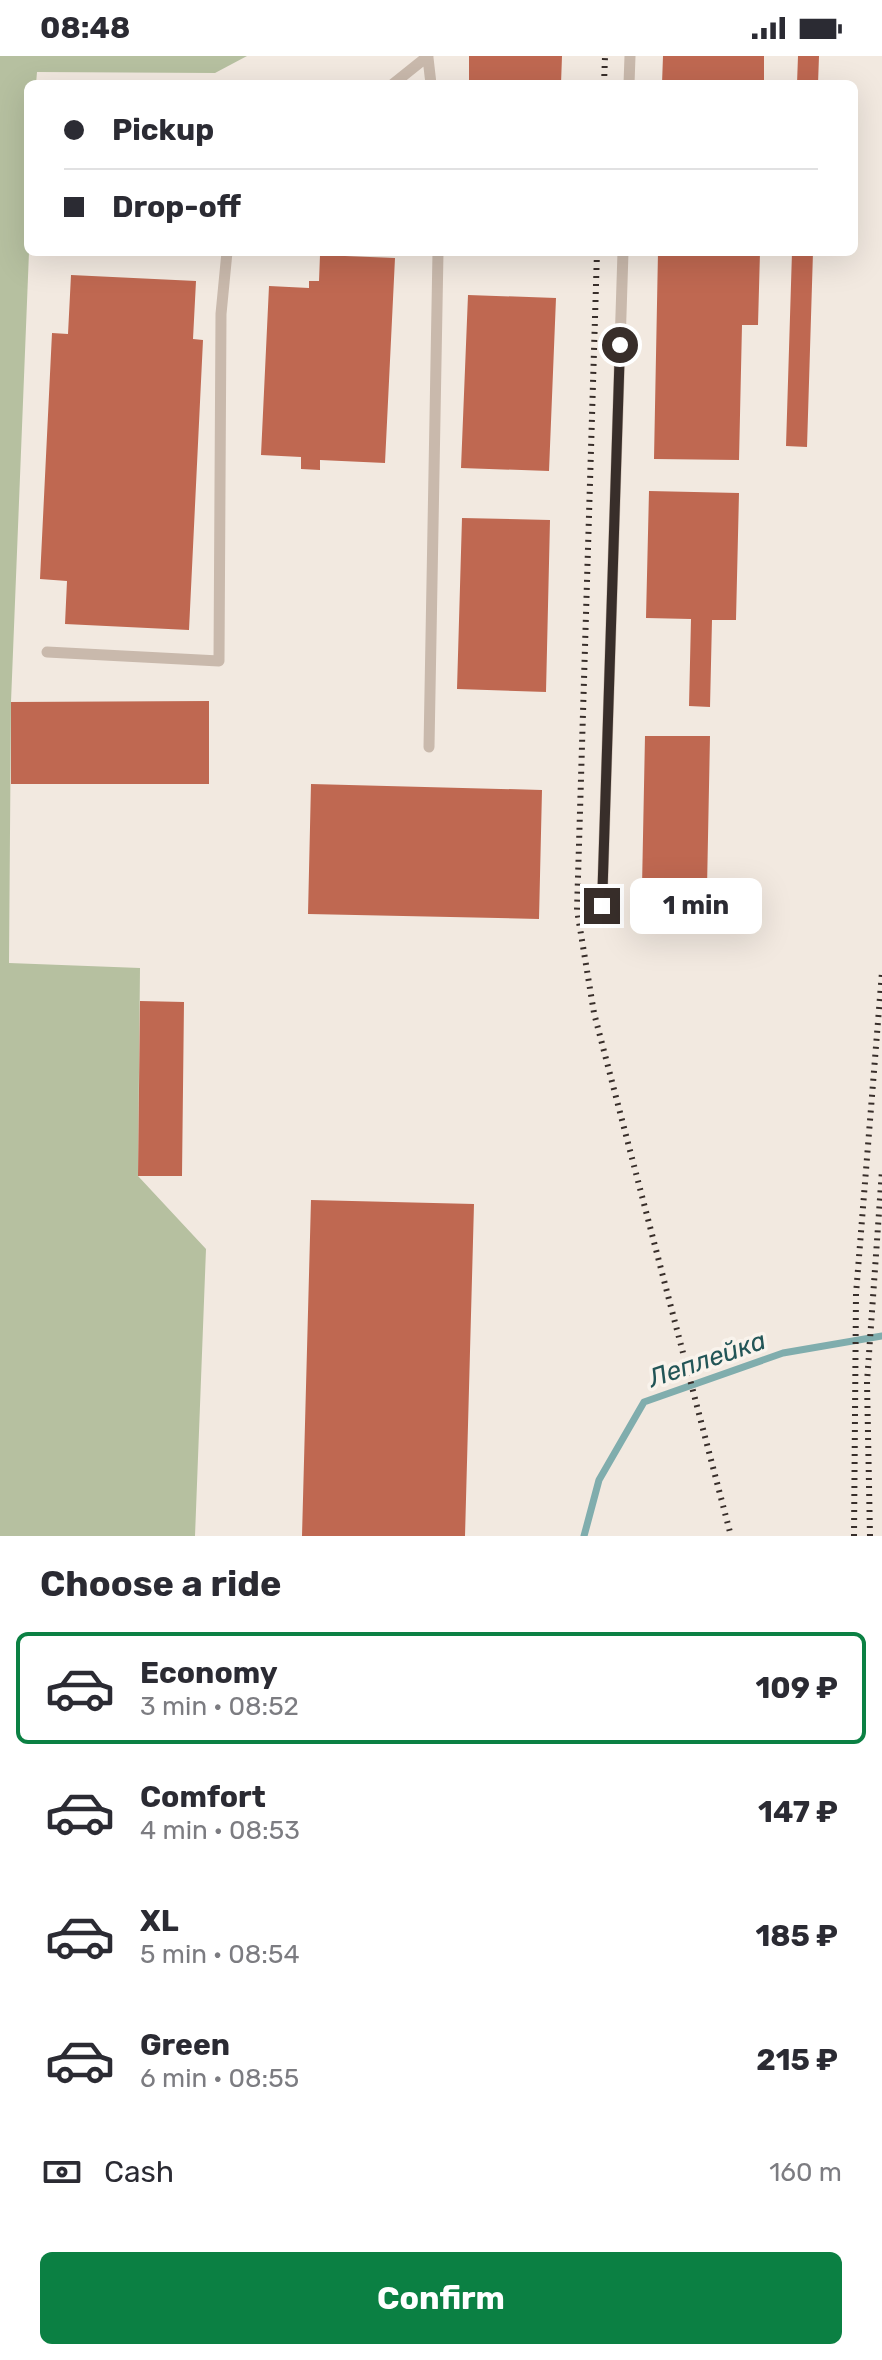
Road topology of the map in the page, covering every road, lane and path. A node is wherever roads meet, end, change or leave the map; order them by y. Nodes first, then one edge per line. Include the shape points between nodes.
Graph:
1 (630, 56) edge
2 (428, 57) edge
3 (398, 80) edge
4 (431, 80) edge
5 (629, 80) edge
6 (227, 256) edge
7 (438, 256) edge
8 (623, 256) edge
9 (47, 652) dead end
10 (429, 747) dead end
11 (602, 906) dead end

1 - 5 lane
2 - 3 lane
2 - 4 lane
6 - 9 lane via 221,314 219,661
7 - 10 lane
8 - 11 lane

